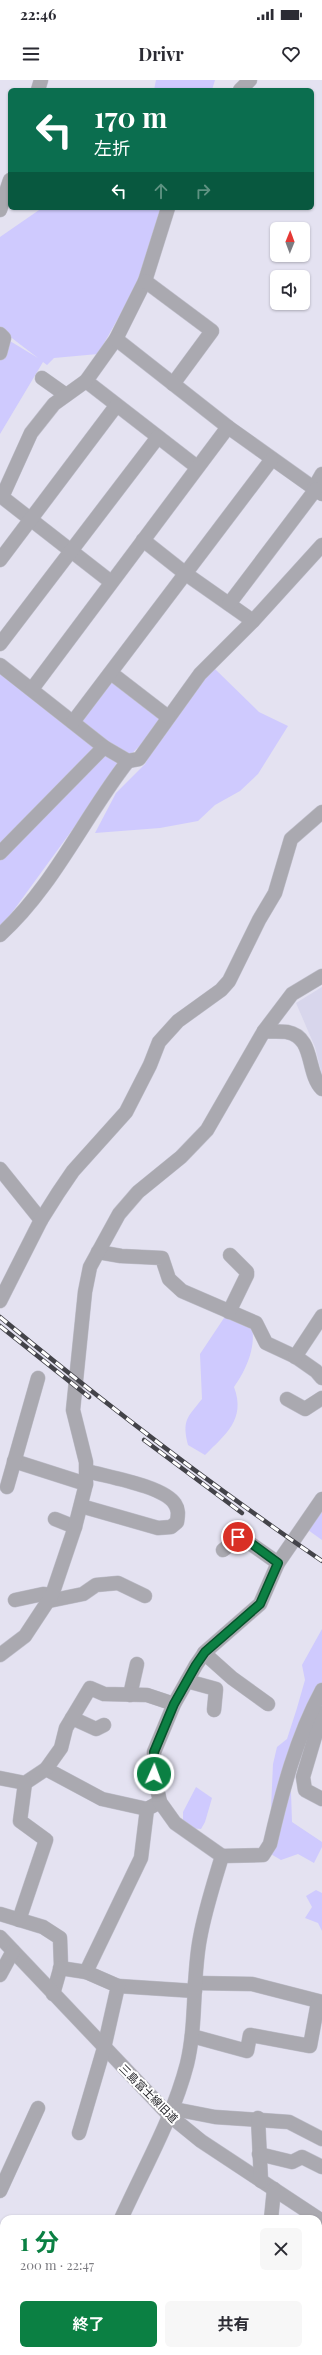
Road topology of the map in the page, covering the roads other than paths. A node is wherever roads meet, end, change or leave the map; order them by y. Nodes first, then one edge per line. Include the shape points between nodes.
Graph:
1 (250, 80) edge
2 (242, 88) edge
3 (8, 186) edge
4 (0, 210) edge
5 (167, 210) edge
6 (145, 281) junction
7 (0, 334) edge
8 (116, 339) junction
9 (0, 353) edge
10 (42, 378) dead end
11 (86, 381) junction
12 (173, 384) junction
13 (66, 395) junction
14 (116, 406) junction
15 (228, 427) junction
16 (158, 437) junction
17 (272, 459) junction
18 (197, 467) junction
19 (322, 474) edge
20 (4, 482) edge
21 (318, 490) edge
22 (30, 520) junction
23 (143, 540) junction
24 (322, 545) edge
25 (70, 551) junction
26 (0, 560) edge
27 (186, 574) junction
28 (111, 582) junction
29 (229, 604) junction
30 (253, 621) junction
31 (0, 644) edge
32 (0, 664) edge
33 (111, 673) junction
34 (32, 689) junction
35 (168, 717) junction
36 (73, 722) junction
37 (104, 747) junction
38 (128, 761) junction
39 (322, 812) edge
40 (0, 852) edge
41 (0, 934) edge
42 (322, 976) edge
43 (264, 1032) junction
44 (322, 1089) edge
45 (0, 1169) edge
46 (41, 1220) junction
47 (98, 1252) junction
48 (230, 1255) dead end
49 (0, 1301) edge
50 (229, 1312) junction
51 (322, 1316) edge
52 (295, 1357) junction
53 (38, 1378) dead end
54 (322, 1378) edge
55 (322, 1398) edge
56 (287, 1399) dead end
57 (14, 1462) junction
58 (87, 1478) junction
59 (7, 1487) dead end
60 (322, 1499) edge
61 (81, 1506) junction
62 (55, 1519) dead end
63 (75, 1527) junction
64 (223, 1550) dead end
65 (278, 1563) junction
66 (145, 1596) dead end
67 (50, 1598) junction
68 (15, 1600) dead end
69 (204, 1653) junction
70 (0, 1655) edge
71 (137, 1664) dead end
72 (187, 1681) junction
73 (322, 1690) edge
74 (130, 1695) junction
75 (174, 1704) junction
76 (268, 1704) dead end
77 (214, 1710) dead end
78 (322, 1714) edge
79 (72, 1718) junction
80 (104, 1725) dead end
81 (46, 1769) junction
82 (0, 1778) edge
83 (285, 1782) junction
84 (25, 1783) junction
85 (303, 1784) junction
86 (322, 1798) edge
87 (160, 1802) junction
88 (147, 1810) junction
89 (222, 1856) junction
90 (0, 1914) edge
91 (19, 1920) junction
92 (0, 1937) edge
93 (13, 1951) junction
94 (60, 1968) junction
95 (86, 1972) junction
96 (0, 1975) edge
97 (118, 1986) junction
98 (195, 1987) junction
99 (53, 1994) junction
100 (320, 2002) edge
101 (192, 2036) junction
102 (104, 2048) junction
103 (38, 2108) dead end
104 (171, 2112) junction
105 (258, 2118) junction
106 (79, 2133) dead end
107 (322, 2139) edge
108 (260, 2154) junction
109 (322, 2167) edge
110 (261, 2181) junction
111 (274, 2189) junction
112 (0, 2191) edge
113 (122, 2215) edge
114 (271, 2215) edge
115 (313, 2215) edge

1 - 2 street
3 - 4 street
5 - 6 street
6 - 8 street
6 - 12 street via 212,331
7 - 9 street via 4,338
8 - 11 street
8 - 12 street
10 - 13 street
11 - 13 street
11 - 14 street
12 - 15 street
13 - 20 street via 54,404 31,433
14 - 16 street
14 - 22 street
15 - 17 street
15 - 18 street
16 - 18 street
16 - 25 street
17 - 21 street
17 - 27 street
18 - 23 street
19 - 21 street
20 - 22 street via 2,497
21 - 29 street
22 - 25 street
22 - 26 street
23 - 27 street
23 - 28 street
24 - 30 street
25 - 28 street
25 - 31 street
27 - 29 street
27 - 33 street
28 - 34 street
29 - 30 street
30 - 35 street via 200,674
32 - 34 street
33 - 35 street
33 - 36 street
34 - 36 street
35 - 38 street via 139,759
36 - 37 street
37 - 38 street
37 - 40 street
38 - 41 street via 109,785 54,871
39 - 46 street via 291,839 275,893 229,981 221,990 178,1021 159,1042 126,1112 73,1171
42 - 43 street via 292,994
43 - 44 street via 288,1032 299,1039 308,1050 313,1073
43 - 47 street via 207,1130 138,1192 119,1214
45 - 46 street
46 - 49 street
47 - 50 street via 162,1258 169,1279 182,1291
47 - 58 street via 90,1267 85,1292 73,1410
48 - 50 street via 247,1275
50 - 52 street via 256,1323 266,1343
51 - 52 street
52 - 54 street
53 - 57 street
55 - 56 street via 305,1409
57 - 58 street
57 - 59 street
58 - 61 street
58 - 61 street via 159,1491 174,1503 178,1513 177,1522 171,1527 158,1528
60 - 65 street
61 - 63 street
62 - 63 street
63 - 67 street
64 - 65 street via 242,1537
65 - 69 street via 260,1604
66 - 67 street via 118,1583 96,1585 83,1594
67 - 68 street via 43,1594
67 - 70 street via 25,1636
69 - 72 street
69 - 76 street via 232,1678
71 - 74 street
72 - 75 street
72 - 77 street via 216,1689
73 - 83 street via 314,1704
74 - 75 street via 147,1694
74 - 79 street via 104,1694 90,1688
75 - 87 street via 154,1752 154,1774
78 - 85 street
79 - 80 street via 96,1729
79 - 81 street via 66,1728 61,1748
81 - 84 street
81 - 88 street via 102,1799
82 - 84 street
83 - 85 street
83 - 89 street via 267,1852 263,1855
84 - 91 street via 20,1821 46,1840
85 - 86 street via 305,1790
87 - 88 street
87 - 89 street via 175,1823
88 - 95 street via 141,1858
89 - 98 street via 200,1938
90 - 91 street
91 - 94 street via 43,1927 60,1938
92 - 93 street, 三島富士線旧道
93 - 96 street
93 - 99 street, 三島富士線旧道
94 - 95 street
94 - 99 street
95 - 97 street
97 - 98 street
97 - 102 street
98 - 100 street via 252,1984
98 - 101 street
99 - 102 street, 三島富士線旧道
100 - 101 street via 310,2046 250,2035 247,2051
101 - 104 street
102 - 104 street, 三島富士線旧道
102 - 106 street
103 - 112 street
104 - 105 street
104 - 110 street, 三島富士線旧道 via 201,2141
104 - 113 street
105 - 107 street via 289,2122
105 - 108 street
108 - 109 street via 292,2162 302,2157
108 - 110 street
110 - 111 street, 三島富士線旧道
111 - 114 street
111 - 115 street, 三島富士線旧道

